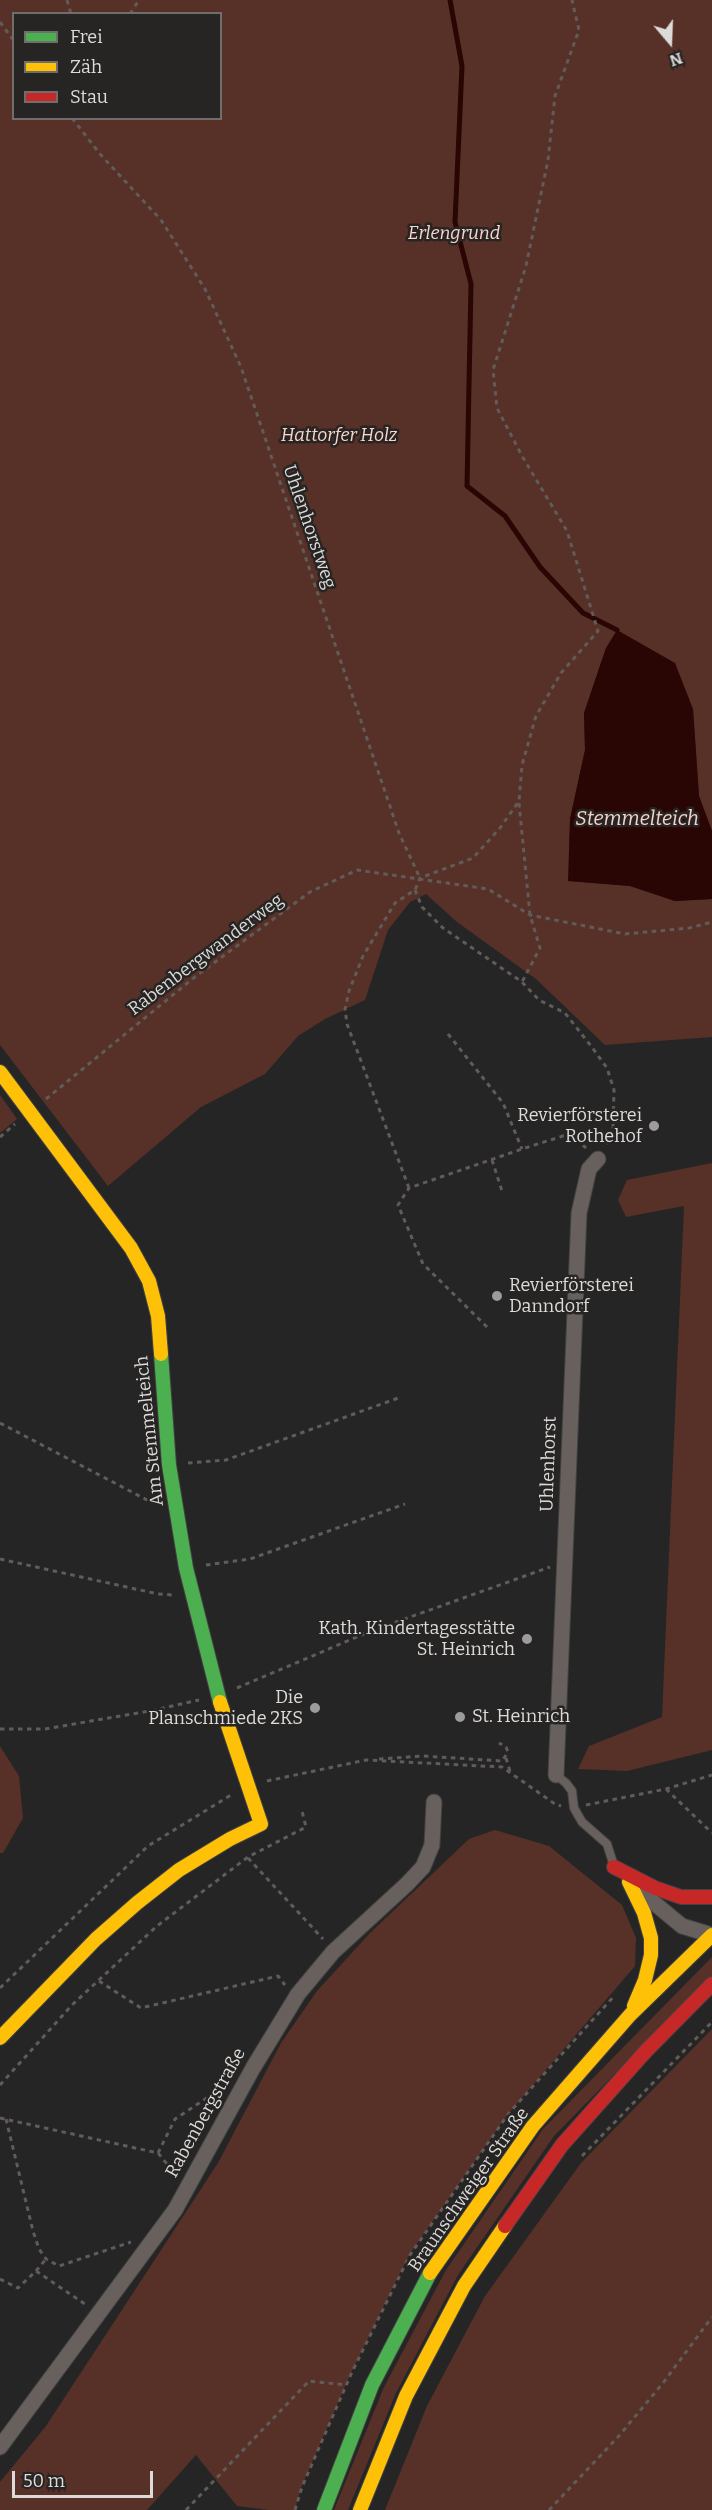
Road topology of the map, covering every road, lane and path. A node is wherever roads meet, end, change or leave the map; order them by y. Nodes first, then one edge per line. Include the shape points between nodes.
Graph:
1 (572, 0) edge
2 (0, 22) edge
3 (12, 38) edge
4 (74, 120) edge
5 (519, 801) junction
6 (420, 878) junction
7 (415, 890) junction
8 (530, 915) junction
9 (712, 922) edge
10 (522, 982) junction
11 (448, 1034) dead end
12 (0, 1072) edge
13 (30, 1112) junction
14 (522, 1149) junction
15 (598, 1159) junction
16 (492, 1160) junction
17 (409, 1188) junction
18 (502, 1191) dead end
19 (487, 1327) dead end
20 (401, 1397) dead end
21 (0, 1423) edge
22 (169, 1465) junction
23 (174, 1496) junction
24 (405, 1504) dead end
25 (0, 1559) edge
26 (565, 1562) junction
27 (186, 1568) junction
28 (193, 1596) junction
29 (218, 1695) junction
30 (0, 1729) edge
31 (499, 1743) dead end
32 (506, 1758) junction
33 (366, 1760) dead end
34 (510, 1773) dead end
35 (556, 1775) joint
36 (712, 1775) edge
37 (666, 1789) junction
38 (434, 1802) dead end
39 (555, 1804) dead end
40 (574, 1808) junction
41 (302, 1811) dead end
42 (712, 1833) edge
43 (230, 1839) junction
44 (248, 1857) junction
45 (614, 1867) junction
46 (629, 1882) junction
47 (712, 1897) edge
48 (712, 1935) edge
49 (333, 1952) junction
50 (98, 1980) junction
51 (712, 1984) edge
52 (296, 1999) junction
53 (630, 2015) junction
54 (712, 2022) edge
55 (0, 2038) edge
56 (0, 2085) edge
57 (224, 2087) dead end
58 (0, 2118) edge
59 (6, 2119) junction
60 (158, 2153) junction
61 (578, 2160) dead end
62 (187, 2188) junction
63 (158, 2232) junction
64 (46, 2259) junction
65 (36, 2271) junction
66 (0, 2279) edge
67 (99, 2313) junction
68 (712, 2317) edge
69 (346, 2385) dead end
70 (0, 2447) edge
71 (186, 2510) edge
72 (324, 2510) edge
73 (360, 2510) edge
74 (549, 2510) edge

1 - 5 path via 579,30 555,96 548,160 526,266 493,370 497,408 567,531 598,631 561,674 536,716 522,765
2 - 3 path
4 - 6 path, Uhlenhorstweg via 161,220 205,289 241,367 399,833
5 - 6 path via 473,858
5 - 8 path
6 - 7 path
6 - 8 path, Rabenbergwanderweg via 488,889
6 - 13 path, Rabenbergwanderweg via 357,870 310,892 196,976
7 - 10 path via 422,908 443,928
7 - 17 path via 395,903 374,936 345,1009 347,1024
8 - 9 path via 625,934
8 - 10 path via 540,948
10 - 15 path via 539,1000 565,1013 606,1068 614,1090 615,1114 613,1131
11 - 14 path via 503,1103
12 - 13 main road, Am Stemmelteich
13 - 22 main road, Am Stemmelteich via 131,1248 149,1281 158,1316
14 - 15 path via 563,1136 574,1137
14 - 16 path
15 - 26 street, Uhlenhorst via 590,1168 579,1213
16 - 17 path
16 - 18 path
17 - 19 path via 398,1205 423,1264
20 - 22 path via 226,1460
21 - 23 path via 149,1501
22 - 23 main road, Am Stemmelteich
23 - 27 main road, Am Stemmelteich
24 - 27 path via 250,1559
25 - 28 path via 158,1594
26 - 29 path via 371,1630
26 - 35 street, Uhlenhorst
27 - 28 main road, Am Stemmelteich
28 - 29 main road, Am Stemmelteich
29 - 30 path via 45,1729
29 - 43 main road, Am Stemmelteich via 261,1824
31 - 32 path via 506,1747
32 - 33 path via 502,1761 423,1756
32 - 34 path
35 - 40 lane via 572,1791
36 - 37 path
37 - 40 path
37 - 42 path
38 - 49 street, Rabenbergstraße via 432,1845 423,1867
39 - 40 path
40 - 45 lane via 590,1831 608,1844
41 - 44 path via 306,1827
43 - 44 path
43 - 55 main road via 179,1870 104,1932
44 - 49 path
44 - 50 path via 157,1926
45 - 46 street
45 - 47 main road via 681,1897
46 - 48 street via 682,1926
46 - 53 main road via 651,1938 645,1980
48 - 53 main road, Braunschweiger Straße
49 - 52 street, Rabenbergstraße
50 - 52 path via 141,2008 278,1976
50 - 56 path
51 - 73 main road via 562,2145 464,2286 406,2396
52 - 62 street, Rabenbergstraße
53 - 72 main road, Braunschweiger Straße via 533,2126 433,2268 372,2385
54 - 61 path
57 - 60 path via 175,2119
58 - 59 path
59 - 60 path
59 - 64 path via 33,2231
60 - 62 path
62 - 63 street, Rabenbergstraße
63 - 64 path via 59,2266
63 - 67 street, Rabenbergstraße
64 - 65 path
65 - 66 path via 18,2288
65 - 67 path
67 - 70 street, Rabenbergstraße
68 - 74 path via 618,2437
69 - 71 path via 309,2381

